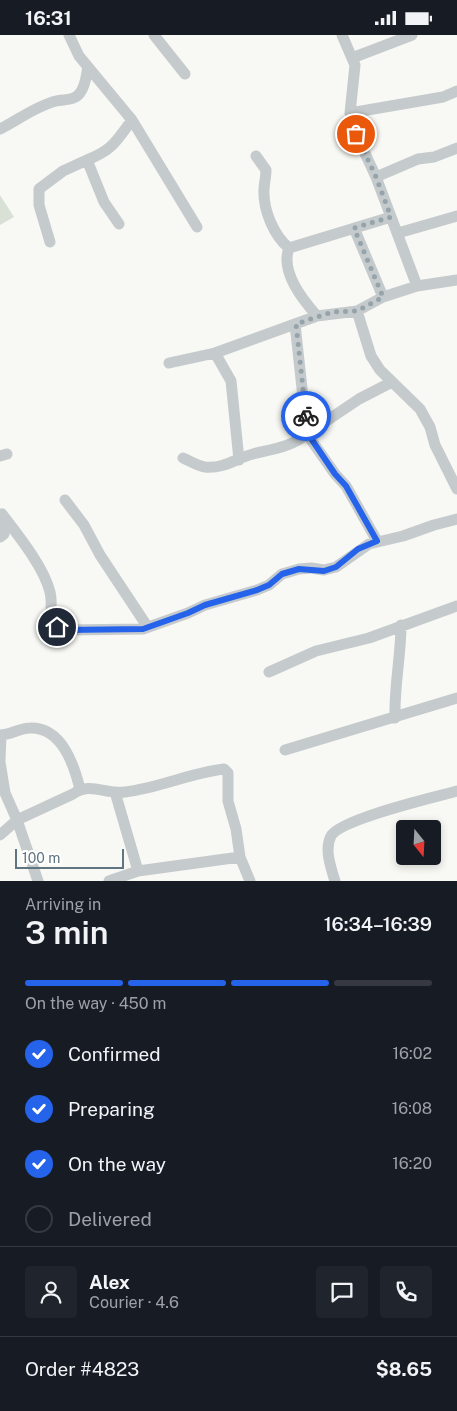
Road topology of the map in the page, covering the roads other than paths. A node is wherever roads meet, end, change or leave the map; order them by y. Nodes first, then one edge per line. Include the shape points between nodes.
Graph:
1 (69, 35) edge
2 (154, 35) edge
3 (332, 35) edge
4 (412, 35) edge
5 (343, 37) edge
6 (352, 58) junction
7 (88, 67) junction
8 (185, 74) dead end
9 (457, 91) edge
10 (350, 113) junction
11 (132, 121) junction
12 (0, 129) edge
13 (457, 148) edge
14 (256, 156) dead end
15 (87, 160) junction
16 (376, 177) junction
17 (457, 216) edge
18 (391, 217) junction
19 (118, 224) dead end
20 (197, 227) dead end
21 (354, 228) junction
22 (398, 233) junction
23 (50, 242) dead end
24 (289, 248) junction
25 (457, 280) edge
26 (416, 286) junction
27 (383, 297) junction
28 (357, 311) junction
29 (317, 316) junction
30 (296, 324) junction
31 (215, 353) junction
32 (169, 363) dead end
33 (392, 382) junction
34 (308, 434) junction
35 (183, 458) dead end
36 (239, 460) junction
37 (457, 489) edge
38 (64, 499) dead end
39 (0, 515) edge
40 (457, 519) edge
41 (0, 525) edge
42 (0, 537) edge
43 (377, 541) junction
44 (457, 606) edge
45 (401, 625) junction
46 (148, 626) junction
47 (269, 672) dead end
48 (457, 698) edge
49 (395, 718) junction
50 (0, 736) edge
51 (285, 750) dead end
52 (0, 761) edge
53 (80, 789) junction
54 (457, 791) edge
55 (115, 792) junction
56 (17, 820) junction
57 (0, 835) edge
58 (240, 857) junction
59 (138, 871) junction
60 (38, 881) edge
61 (109, 881) edge
62 (250, 881) edge
63 (335, 881) edge

1 - 7 street via 73,47
2 - 8 street
3 - 5 street
4 - 6 street
5 - 6 street
6 - 10 street via 355,81
7 - 11 street
7 - 12 street via 80,94 34,109
9 - 10 street via 443,97
10 - 16 street via 364,155
11 - 15 street via 106,152
11 - 20 street
13 - 16 street via 418,159
14 - 24 street via 266,170 264,190 268,213 280,241
15 - 19 street via 104,202
15 - 23 street via 63,171 39,189 39,205
16 - 18 street
17 - 22 street
18 - 21 street
18 - 22 street
21 - 24 street
21 - 27 street
22 - 26 street
24 - 29 street via 288,268 295,286
25 - 26 street
26 - 27 street
27 - 28 street
28 - 29 street
28 - 33 street via 371,356
29 - 30 street
30 - 31 street
30 - 34 street
31 - 32 street
31 - 36 street via 231,381
33 - 34 street via 359,399
33 - 37 street via 420,409
34 - 36 street via 280,449 255,453
34 - 43 street via 346,486
35 - 36 street via 204,467
38 - 46 street
39 - 46 street via 38,567 50,592 50,620 57,627 66,630 136,630
40 - 43 street via 403,537
41 - 42 street via 4,534
43 - 46 street via 358,549 336,567 324,571 311,568 291,571 257,590
44 - 45 street
45 - 47 street via 369,638 316,651
45 - 49 street via 394,688
48 - 49 street
49 - 51 street
50 - 52 street
50 - 53 street via 30,728 54,737 68,752
52 - 56 street via 5,793
53 - 55 street via 96,787
53 - 56 street
54 - 63 street via 393,808 337,830 329,845
55 - 58 street via 124,793 224,769 228,773 228,801
55 - 59 street
56 - 57 street
56 - 60 street
58 - 59 street
58 - 62 street
59 - 61 street

